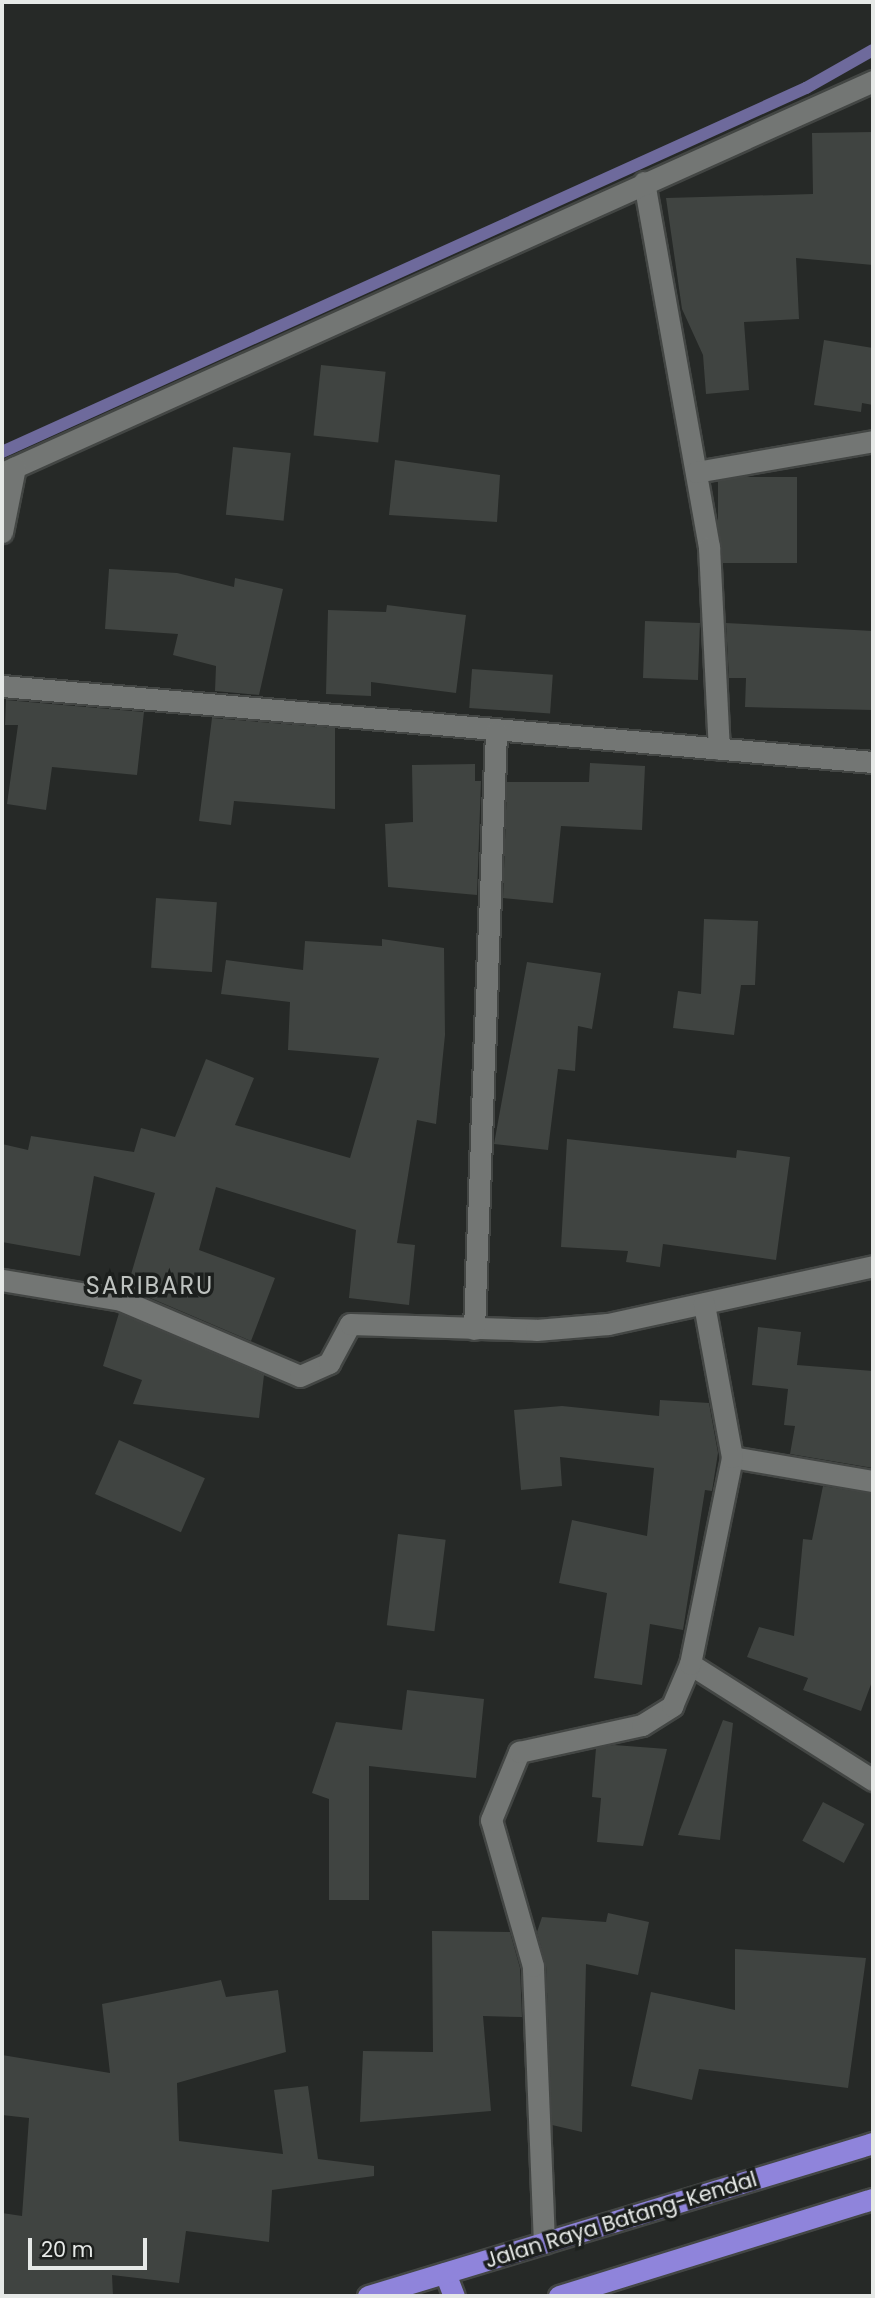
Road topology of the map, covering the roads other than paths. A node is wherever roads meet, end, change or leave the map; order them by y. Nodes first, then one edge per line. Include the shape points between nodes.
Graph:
1 (873, 81) edge
2 (644, 183) junction
3 (873, 441) edge
4 (8, 470) edge
5 (696, 472) junction
6 (2, 532) edge
7 (2, 687) edge
8 (496, 731) junction
9 (719, 749) junction
10 (873, 762) edge
11 (873, 1266) edge
12 (2, 1280) edge
13 (704, 1304) junction
14 (474, 1329) junction
15 (732, 1457) junction
16 (873, 1481) edge
17 (690, 1664) junction
18 (873, 1780) edge
19 (873, 2143) edge
20 (873, 2199) edge
21 (544, 2243) junction
22 (445, 2273) junction
23 (569, 2295) edge
24 (368, 2296) edge
25 (454, 2296) edge

1 - 2 street
2 - 4 street
2 - 5 street
3 - 5 street
4 - 6 street
5 - 9 street via 709,547
7 - 8 street
8 - 9 street
8 - 14 street
9 - 10 street
11 - 13 street
12 - 14 street via 121,1300 300,1376 329,1363 350,1324
13 - 14 street via 608,1324
13 - 15 street
15 - 16 street
15 - 17 street
17 - 18 street
17 - 21 street via 672,1706 642,1725 519,1752 491,1820 533,1966
19 - 21 highway, Jalan Raya Batang-Kendal
20 - 23 highway
21 - 22 highway, Jalan Raya Batang-Kendal
22 - 24 highway, Jalan Raya Batang-Kendal
22 - 25 highway

